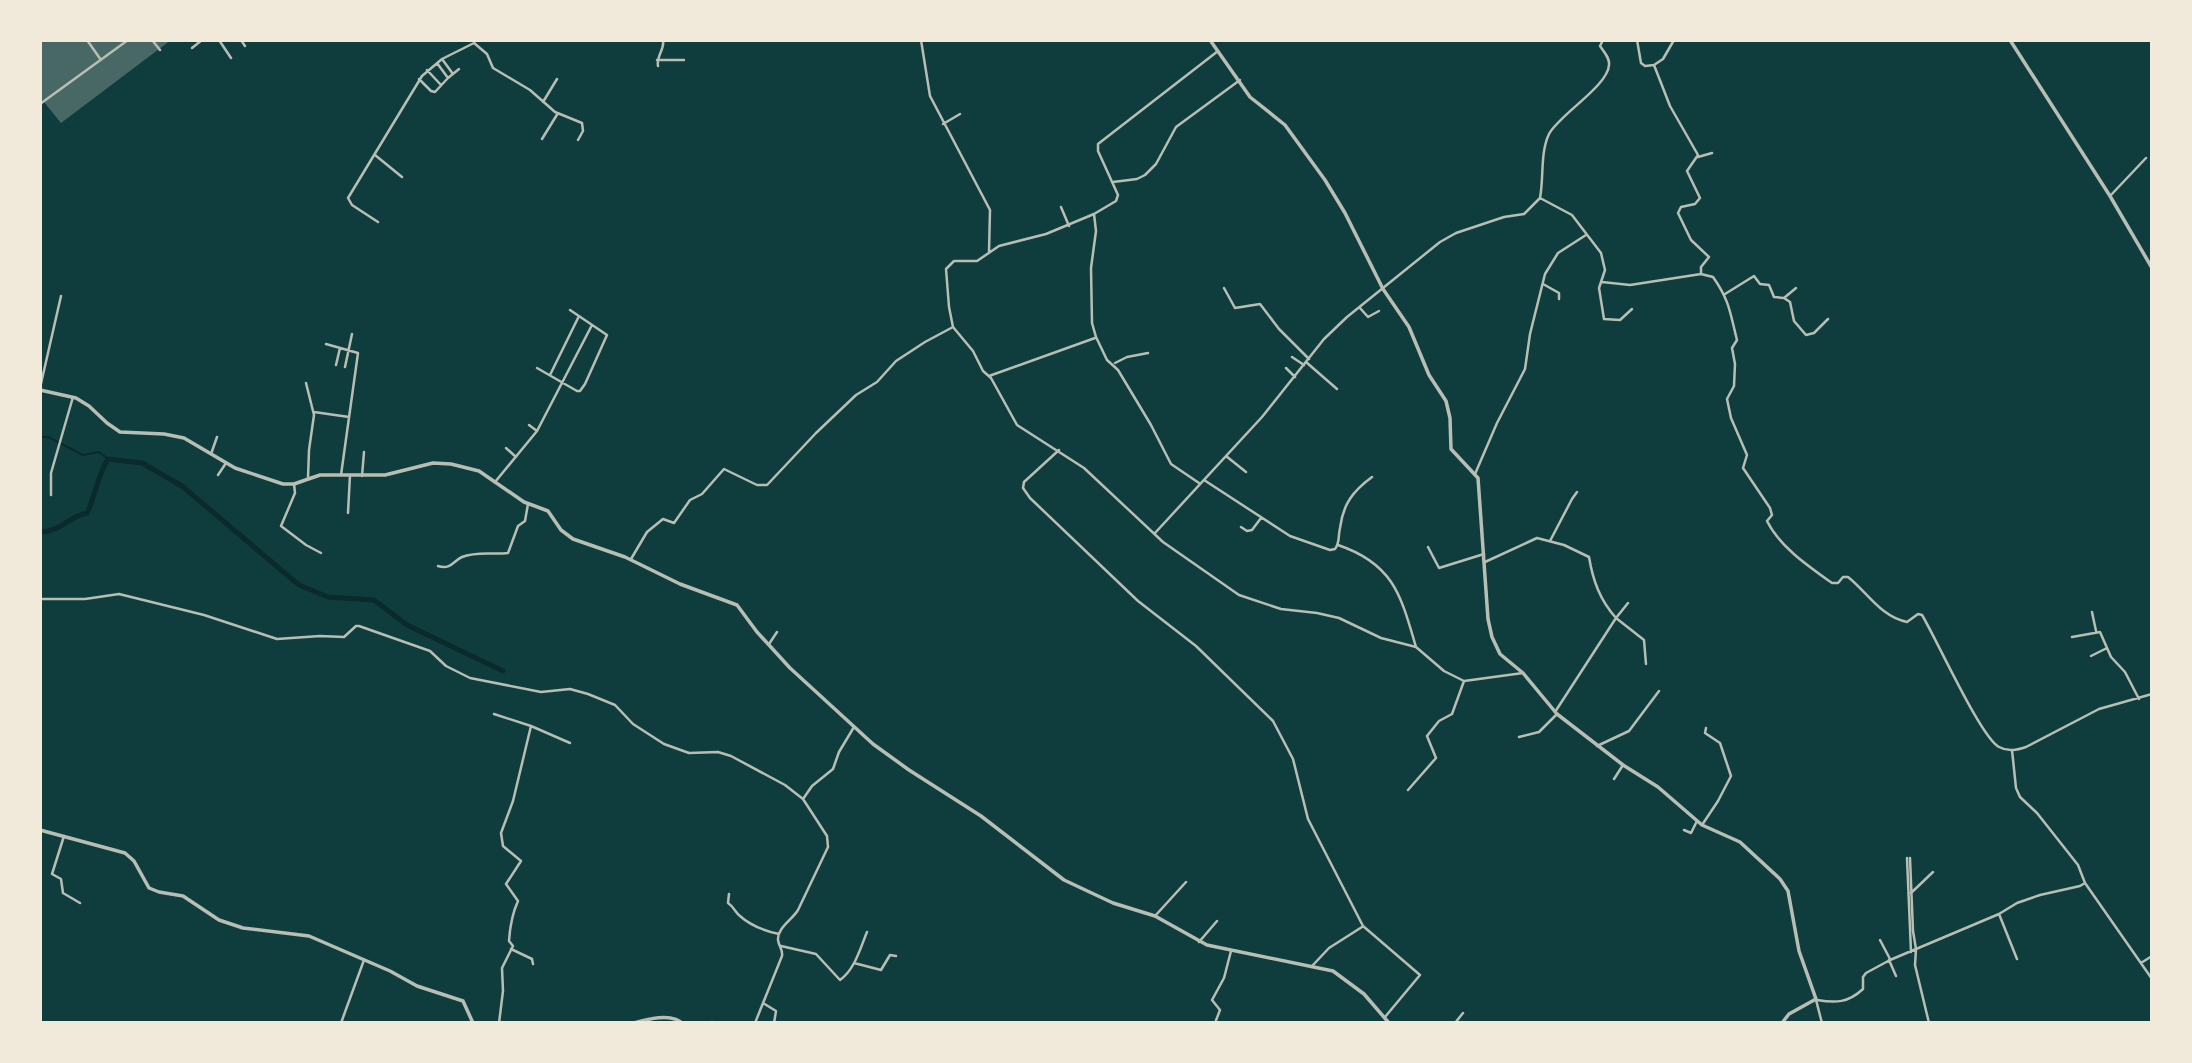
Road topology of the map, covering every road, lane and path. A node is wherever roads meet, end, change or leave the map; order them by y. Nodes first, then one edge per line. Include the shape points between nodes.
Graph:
1 (87, 40) edge
2 (128, 40) edge
3 (152, 40) edge
4 (202, 40) edge
5 (219, 40) edge
6 (241, 40) edge
7 (663, 40) edge
8 (921, 40) edge
9 (1011, 40) edge
10 (1018, 40) edge
11 (1210, 40) edge
12 (1603, 40) edge
13 (1637, 40) edge
14 (1674, 40) edge
15 (2010, 40) edge
16 (475, 42) edge
17 (245, 46) dead end
18 (192, 48) dead end
19 (160, 50) dead end
20 (1218, 51) junction
21 (232, 58) dead end
22 (101, 60) junction
23 (442, 60) junction
24 (657, 60) junction
25 (684, 60) dead end
26 (437, 63) junction
27 (1654, 65) junction
28 (658, 66) dead end
29 (459, 69) dead end
30 (427, 70) junction
31 (453, 74) junction
32 (448, 78) junction
33 (419, 79) junction
34 (557, 79) dead end
35 (1240, 80) junction
36 (441, 85) junction
37 (543, 102) junction
38 (40, 104) edge
39 (558, 113) junction
40 (960, 114) dead end
41 (943, 124) junction
42 (542, 139) dead end
43 (578, 140) dead end
44 (1712, 153) dead end
45 (375, 155) junction
46 (1698, 157) junction
47 (2146, 158) dead end
48 (402, 177) dead end
49 (1113, 182) junction
50 (2110, 196) junction
51 (1540, 198) junction
52 (1061, 207) dead end
53 (1094, 214) junction
54 (378, 222) dead end
55 (1069, 226) junction
56 (1586, 235) junction
57 (989, 252) junction
58 (2152, 268) edge
59 (1701, 274) junction
60 (1602, 282) junction
61 (1543, 284) junction
62 (1224, 288) dead end
63 (1796, 288) dead end
64 (1383, 289) junction
65 (1726, 294) junction
66 (61, 296) dead end
67 (1784, 298) junction
68 (1559, 299) dead end
69 (1359, 307) junction
70 (1632, 309) dead end
71 (570, 310) dead end
72 (1379, 311) dead end
73 (579, 316) junction
74 (1828, 319) dead end
75 (592, 325) junction
76 (953, 327) junction
77 (352, 334) dead end
78 (1096, 337) junction
79 (326, 344) dead end
80 (340, 348) junction
81 (348, 350) junction
82 (1148, 353) dead end
83 (1292, 357) dead end
84 (1306, 362) junction
85 (1113, 363) junction
86 (336, 365) dead end
87 (345, 367) dead end
88 (537, 368) dead end
89 (1286, 368) dead end
90 (550, 375) junction
91 (989, 376) junction
92 (1295, 377) junction
93 (306, 383) dead end
94 (563, 384) junction
95 (40, 389) edge
96 (1337, 389) dead end
97 (73, 397) junction
98 (314, 412) junction
99 (349, 417) junction
100 (528, 425) dead end
101 (537, 431) junction
102 (217, 437) dead end
103 (506, 448) dead end
104 (1059, 450) junction
105 (364, 452) dead end
106 (211, 453) junction
107 (1226, 456) junction
108 (517, 457) junction
109 (226, 463) junction
110 (1246, 472) dead end
111 (1475, 474) junction
112 (218, 475) dead end
113 (341, 475) junction
114 (350, 475) junction
115 (362, 476) junction
116 (1372, 477) dead end
117 (308, 478) junction
118 (1204, 480) junction
119 (495, 482) junction
120 (294, 484) junction
121 (1200, 484) junction
122 (1577, 492) dead end
123 (51, 495) dead end
124 (528, 504) junction
125 (348, 513) dead end
126 (1262, 519) junction
127 (1241, 527) dead end
128 (1155, 533) junction
129 (1550, 541) junction
130 (1338, 545) junction
131 (1429, 547) dead end
132 (321, 553) dead end
133 (1483, 554) junction
134 (631, 559) junction
135 (1485, 562) junction
136 (438, 566) dead end
137 (40, 599) edge
138 (1628, 603) dead end
139 (2092, 612) dead end
140 (1616, 618) junction
141 (2096, 631) junction
142 (777, 632) dead end
143 (2072, 637) dead end
144 (768, 645) junction
145 (1416, 647) junction
146 (2106, 648) junction
147 (2091, 656) dead end
148 (1646, 664) dead end
149 (1522, 673) junction
150 (1464, 681) junction
151 (1659, 691) dead end
152 (2152, 694) edge
153 (2138, 699) junction
154 (1556, 713) junction
155 (494, 714) dead end
156 (531, 726) junction
157 (854, 727) junction
158 (1706, 728) dead end
159 (1519, 737) dead end
160 (570, 743) dead end
161 (1597, 746) junction
162 (2012, 750) junction
163 (1623, 765) junction
164 (1614, 779) dead end
165 (1408, 790) dead end
166 (803, 799) junction
167 (1697, 821) junction
168 (1702, 825) junction
169 (40, 830) edge
170 (1684, 830) dead end
171 (64, 836) junction
172 (1908, 858) dead end
173 (1933, 872) dead end
174 (1186, 882) dead end
175 (2085, 883) junction
176 (729, 894) dead end
177 (1909, 894) junction
178 (80, 903) dead end
179 (1999, 914) junction
180 (1155, 916) junction
181 (1217, 921) dead end
182 (1363, 926) junction
183 (867, 932) dead end
184 (779, 934) junction
185 (1880, 940) dead end
186 (1199, 942) junction
187 (781, 946) junction
188 (511, 949) junction
189 (1913, 950) junction
190 (1231, 951) junction
191 (896, 956) dead end
192 (2152, 956) edge
193 (2017, 959) dead end
194 (364, 960) junction
195 (1889, 960) junction
196 (854, 963) junction
197 (2141, 963) junction
198 (533, 964) dead end
199 (1313, 965) junction
200 (1896, 976) dead end
201 (2152, 979) edge
202 (1816, 1000) junction
203 (763, 1003) junction
204 (1463, 1013) dead end
205 (1385, 1017) junction
206 (341, 1023) edge
207 (474, 1023) edge
208 (499, 1023) edge
209 (634, 1023) edge
210 (682, 1023) edge
211 (755, 1023) edge
212 (774, 1023) edge
213 (1215, 1023) edge
214 (1389, 1023) edge
215 (1455, 1023) edge
216 (1782, 1023) edge
217 (1822, 1023) edge
218 (1929, 1023) edge

1 - 22 street
2 - 22 street
3 - 19 street
4 - 18 street
5 - 21 street
6 - 17 street
7 - 24 street
8 - 41 street via 930,96
9 - 10 street
11 - 20 street
12 - 51 street via 1600,46 1609,60 1608,72 1548,135
13 - 27 street via 1641,63
14 - 27 street
15 - 50 street
16 - 23 street
16 - 37 street via 492,68
20 - 35 street
20 - 49 street via 1099,143
22 - 38 street
23 - 26 street
23 - 31 street
24 - 25 street
24 - 28 street
26 - 30 street
26 - 32 street
27 - 46 street
29 - 31 street
30 - 33 street
30 - 36 street
31 - 32 street
32 - 36 street
33 - 36 street via 433,92
33 - 45 street
34 - 37 street
35 - 49 street via 1176,127 1156,164 1143,177
35 - 64 street via 1250,97 1285,125 1307,153 1345,213
37 - 39 street
39 - 42 street
39 - 43 street via 583,125
40 - 41 street
41 - 57 street via 988,207
44 - 46 street
45 - 48 street
45 - 54 street via 348,200
46 - 59 street via 1687,171 1700,198 1681,207 1678,214 1691,240 1709,257
47 - 50 street
49 - 53 street via 1117,199
50 - 58 street
51 - 56 street via 1568,212
51 - 64 street via 1524,215 1504,217 1448,237
52 - 55 street
53 - 55 street
53 - 78 street via 1091,268
55 - 57 street
56 - 60 street via 1604,259
56 - 61 street via 1558,253
57 - 76 street via 977,261 954,261 947,266
59 - 60 street via 1630,285
59 - 65 street via 1711,275
60 - 70 street via 1604,319 1620,320
61 - 68 street via 1559,293
61 - 111 street via 1524,373
62 - 84 street via 1235,308 1260,304
63 - 67 street
64 - 69 street
64 - 111 street via 1409,327 1429,375 1447,401 1453,451
65 - 67 street via 1754,276 1760,284 1769,285 1774,298
65 - 162 street via 1737,340 1732,348 1734,386 1727,399 1747,455 1743,468 1770,508 1770,527 1789,550 1832,583 1848,577 1871,601 1901,620 1922,615 1984,731 2001,748
66 - 95 street
67 - 74 street via 1806,335
69 - 72 street via 1370,317
69 - 84 street
71 - 73 street
73 - 75 street
73 - 90 street
75 - 94 street
75 - 94 street via 607,335 592,370 580,391
76 - 91 street
76 - 134 street via 896,361 816,433 767,485 724,469 702,494 690,500 674,523 663,519 648,531
77 - 81 street
78 - 85 street
78 - 91 street
79 - 80 street
80 - 81 street
80 - 86 street
81 - 87 street
81 - 99 street via 358,353
82 - 85 street
83 - 84 street
84 - 92 street
84 - 96 street
85 - 121 street via 1171,464
88 - 90 street
89 - 92 street
90 - 94 street
91 - 104 street via 1017,425
92 - 107 street
93 - 98 street
94 - 101 street
95 - 97 street
97 - 106 street via 120,432 172,435
97 - 123 street via 50,479
98 - 99 street
98 - 117 street
99 - 113 street
100 - 101 street
101 - 108 street
102 - 106 street
103 - 108 street
104 - 128 street
104 - 182 street via 1027,478 1023,488 1123,588 1196,646 1278,728 1293,759 1308,819
105 - 115 street
106 - 109 street
107 - 110 street
107 - 118 street
108 - 119 street
109 - 112 street
109 - 120 street
111 - 133 street
113 - 114 street
113 - 117 street
114 - 115 street
114 - 125 street
115 - 119 street via 439,463 473,469
116 - 130 street via 1347,501
117 - 120 street
118 - 121 street
118 - 126 street
119 - 124 street
120 - 132 street via 295,493 281,526
121 - 128 street
122 - 129 street
124 - 134 street via 548,511 567,536
124 - 136 street via 525,522 518,526 508,553 469,555 453,565
126 - 127 street via 1252,530
126 - 130 street via 1307,544 1330,550
128 - 145 street via 1244,597 1280,609 1339,618 1381,638
129 - 135 street via 1534,539
129 - 140 street via 1587,555 1600,597
130 - 145 street via 1392,580
131 - 133 street via 1438,568
133 - 135 street
134 - 144 street via 680,584 733,602
135 - 149 street via 1492,637 1502,656
137 - 166 street via 124,594 280,640 344,637 358,626 430,651 470,678 541,692 570,689 588,694 615,705 633,724 664,744 689,753 731,756
138 - 140 street
139 - 141 street
140 - 148 street via 1644,640
140 - 154 street
141 - 143 street
141 - 146 street
142 - 144 street
144 - 157 street
145 - 150 street
146 - 147 street
146 - 153 street
149 - 150 street
149 - 154 street
150 - 165 street via 1452,714 1427,736 1436,758
151 - 161 street via 1629,732
152 - 153 street
153 - 162 street via 2099,709
154 - 159 street via 1539,733
154 - 161 street
155 - 156 street
156 - 160 street
156 - 188 street via 502,833 503,846 521,862 506,884 518,898 512,915
157 - 166 street via 833,769
157 - 180 street via 1064,880 1107,901
158 - 168 street via 1705,733 1720,743 1731,777
161 - 163 street
162 - 175 street via 2020,797 2078,865
163 - 164 street
163 - 167 street via 1658,787
166 - 184 street via 827,836 828,847 798,911
167 - 168 street
167 - 170 street via 1691,833
168 - 202 street via 1740,842 1784,885
169 - 171 street
171 - 178 street via 52,874 61,879 63,893
171 - 194 street via 125,853 149,888 183,896 219,920 243,928 309,936
172 - 177 street
173 - 177 street
174 - 180 street
175 - 179 street via 2017,903
175 - 197 street
176 - 184 street via 728,903 740,916 762,931
177 - 189 street
179 - 189 street
179 - 193 street
180 - 186 street
181 - 186 street
182 - 199 street via 1329,948
182 - 205 street via 1420,975
183 - 196 street
184 - 187 street
185 - 195 street
186 - 190 street
187 - 196 street via 815,953 840,980
187 - 203 street via 782,956
188 - 198 street via 532,959
188 - 208 street via 502,968
189 - 195 street
189 - 218 street
190 - 199 street
190 - 213 street via 1212,1000 1220,1011
191 - 196 street via 890,955 880,970
192 - 197 street
194 - 206 street
194 - 207 street via 418,986 464,1001
195 - 200 street
195 - 202 street via 1866,973 1863,989 1852,998 1834,1003
197 - 201 street
199 - 205 street via 1344,978
202 - 216 street via 1789,1014
202 - 217 street
203 - 211 street
203 - 212 street via 776,1011
204 - 215 street
205 - 214 street
209 - 210 street via 660,1018

